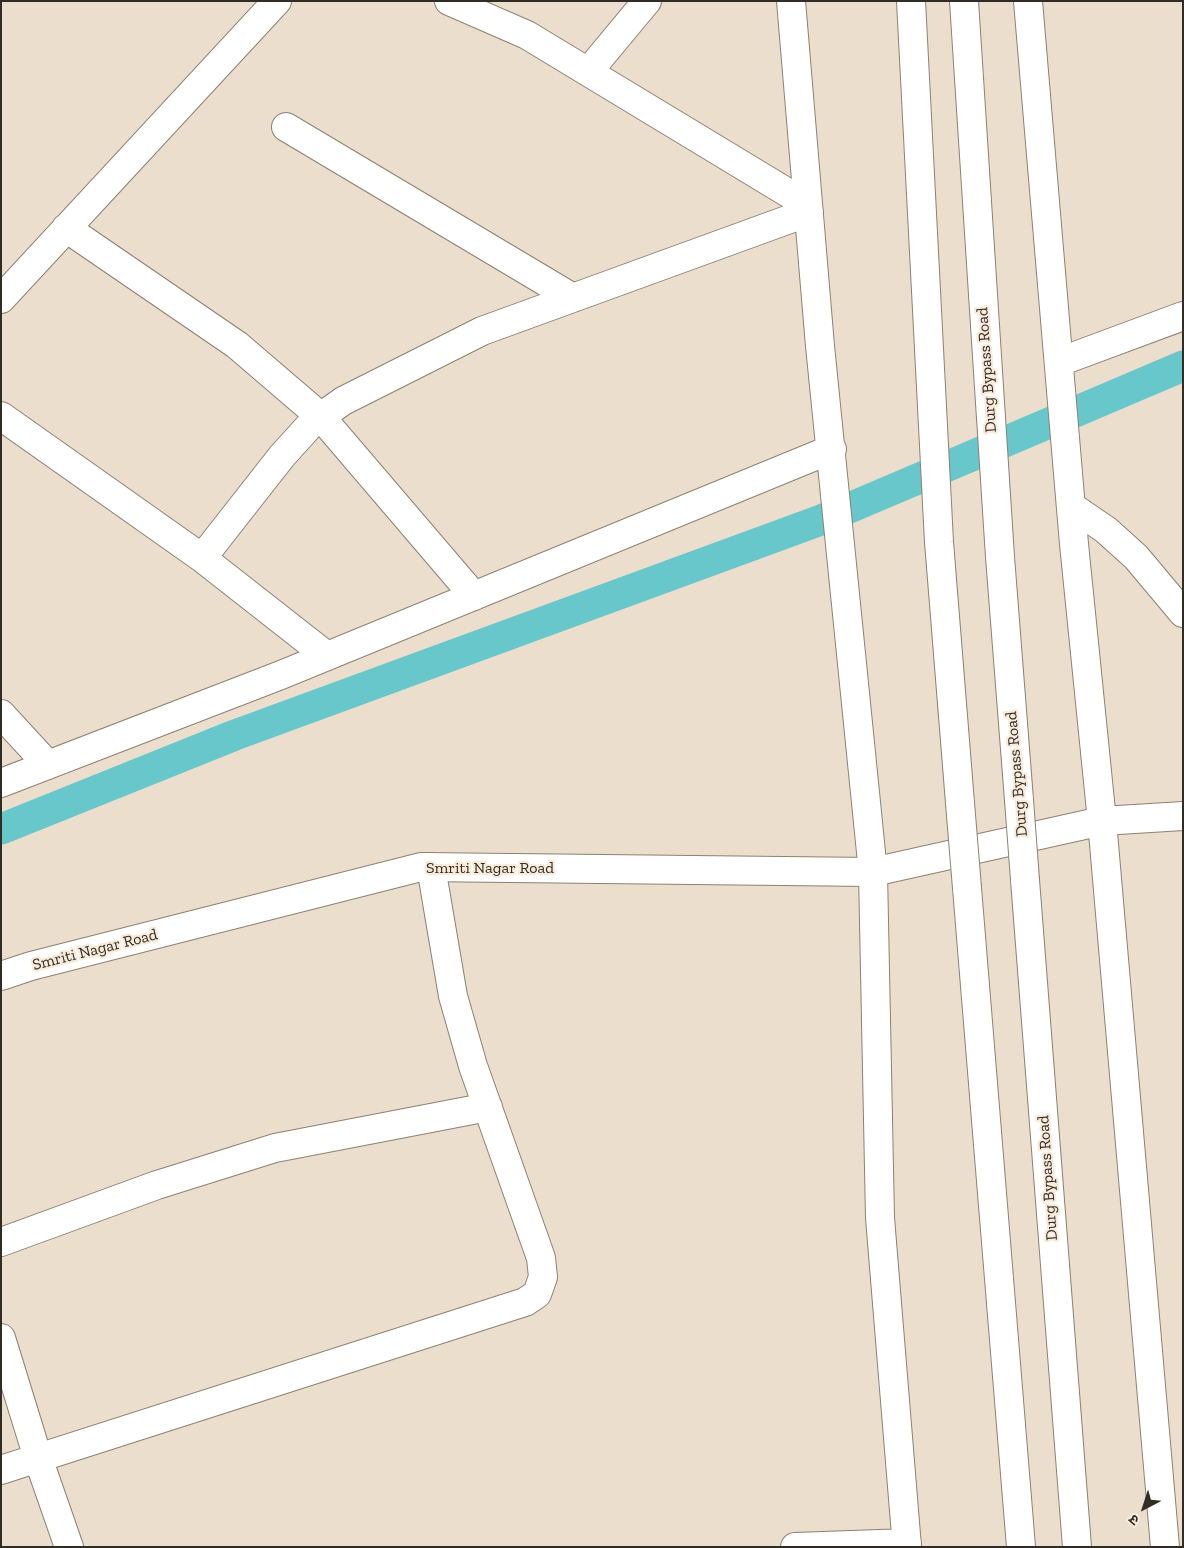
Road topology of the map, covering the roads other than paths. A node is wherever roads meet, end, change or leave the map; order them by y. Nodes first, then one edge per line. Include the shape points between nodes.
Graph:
1 (277, 1) edge
2 (449, 1) edge
3 (647, 1) edge
4 (791, 1) edge
5 (911, 1) edge
6 (964, 1) edge
7 (1028, 1) edge
8 (588, 72) junction
9 (286, 128) dead end
10 (808, 209) junction
11 (66, 228) junction
12 (573, 298) junction
13 (1, 300) edge
14 (1183, 316) edge
15 (1059, 362) junction
16 (1, 416) edge
17 (321, 416) junction
18 (832, 449) junction
19 (1070, 506) junction
20 (202, 558) junction
21 (474, 596) junction
22 (1183, 613) edge
23 (327, 656) junction
24 (1, 714) edge
25 (48, 765) junction
26 (1, 783) edge
27 (1183, 816) edge
28 (1102, 821) junction
29 (431, 867) junction
30 (873, 872) junction
31 (1, 976) edge
32 (488, 1107) junction
33 (1, 1242) edge
34 (1, 1338) edge
35 (38, 1458) junction
36 (1, 1470) edge
37 (907, 1545) edge
38 (69, 1547) edge
39 (795, 1547) edge
40 (1021, 1547) edge
41 (1077, 1547) edge
42 (1165, 1547) edge

1 - 11 main road
2 - 8 main road via 527,35
3 - 8 main road
4 - 10 main road
5 - 40 main road, bridge via 939,542
6 - 41 main road, Durg Bypass Road, bridge via 997,515
7 - 15 main road
8 - 10 main road
9 - 12 main road
10 - 12 main road
10 - 18 main road
11 - 13 main road
11 - 17 main road via 236,345
12 - 17 main road via 482,331 343,401
14 - 15 main road
15 - 19 main road
16 - 20 main road
17 - 20 main road via 282,456
17 - 21 main road
18 - 21 main road
18 - 30 main road
19 - 22 main road via 1106,530 1136,557
19 - 28 main road
20 - 23 main road
21 - 23 main road
23 - 25 main road
24 - 25 main road
25 - 26 main road
27 - 28 main road, Smriti Nagar Road
28 - 30 main road, Smriti Nagar Road
28 - 42 main road
29 - 30 main road, Smriti Nagar Road
29 - 31 main road, Smriti Nagar Road via 69,956
29 - 32 main road via 453,996
30 - 37 main road via 880,1218
32 - 33 main road via 275,1148 157,1185
32 - 35 main road via 541,1258 543,1277 537,1294 525,1302
34 - 35 main road
35 - 36 main road
35 - 38 main road
37 - 39 main road

